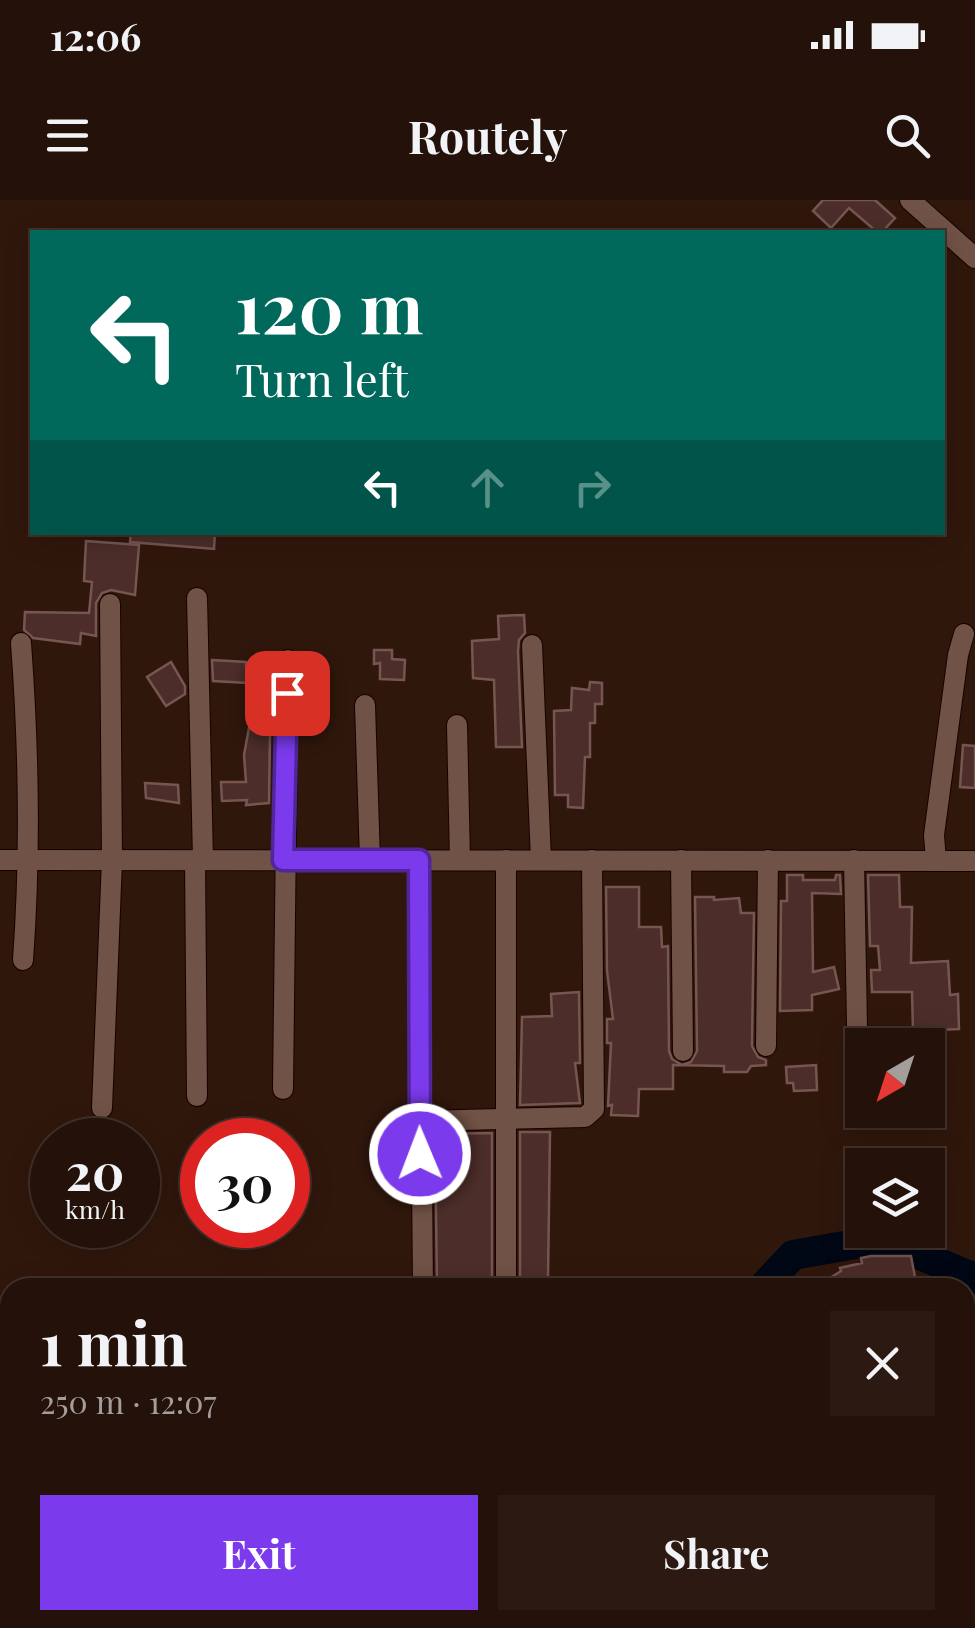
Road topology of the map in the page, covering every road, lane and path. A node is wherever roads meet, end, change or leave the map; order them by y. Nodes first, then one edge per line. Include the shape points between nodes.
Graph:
1 (910, 200) edge
2 (944, 230) edge
3 (945, 231) edge
4 (975, 258) edge
5 (197, 598) dead end
6 (110, 604) dead end
7 (964, 634) dead end
8 (22, 643) dead end
9 (532, 645) dead end
10 (288, 660) dead end
11 (365, 705) dead end
12 (457, 725) dead end
13 (0, 860) edge
14 (30, 860) junction
15 (112, 860) junction
16 (199, 860) junction
17 (283, 860) junction
18 (370, 860) junction
19 (419, 860) junction
20 (460, 860) junction
21 (506, 860) junction
22 (541, 860) junction
23 (592, 860) junction
24 (681, 860) junction
25 (768, 860) junction
26 (854, 860) junction
27 (936, 861) junction
28 (975, 861) edge
29 (23, 960) dead end
30 (857, 1026) dead end
31 (766, 1046) dead end
32 (682, 1051) dead end
33 (283, 1088) dead end
34 (197, 1096) dead end
35 (102, 1108) dead end
36 (420, 1120) junction
37 (506, 1120) junction
38 (423, 1278) edge
39 (506, 1278) edge

1 - 2 street
3 - 4 street
5 - 16 street
6 - 15 street
7 - 27 street
8 - 14 street
9 - 22 street
10 - 17 street
11 - 18 street
12 - 20 street
13 - 14 street
14 - 15 street
14 - 29 street
15 - 16 street
15 - 35 street
16 - 17 street
16 - 34 street
17 - 18 street
17 - 33 street
18 - 19 street
19 - 20 street
19 - 36 street
20 - 21 street
21 - 22 street
21 - 37 street
22 - 23 street
23 - 24 street
23 - 37 street via 594,1108 585,1117
24 - 25 street
24 - 32 street
25 - 26 street
25 - 31 street
26 - 27 street
26 - 30 street
27 - 28 street
36 - 37 street
36 - 38 street
37 - 39 street

